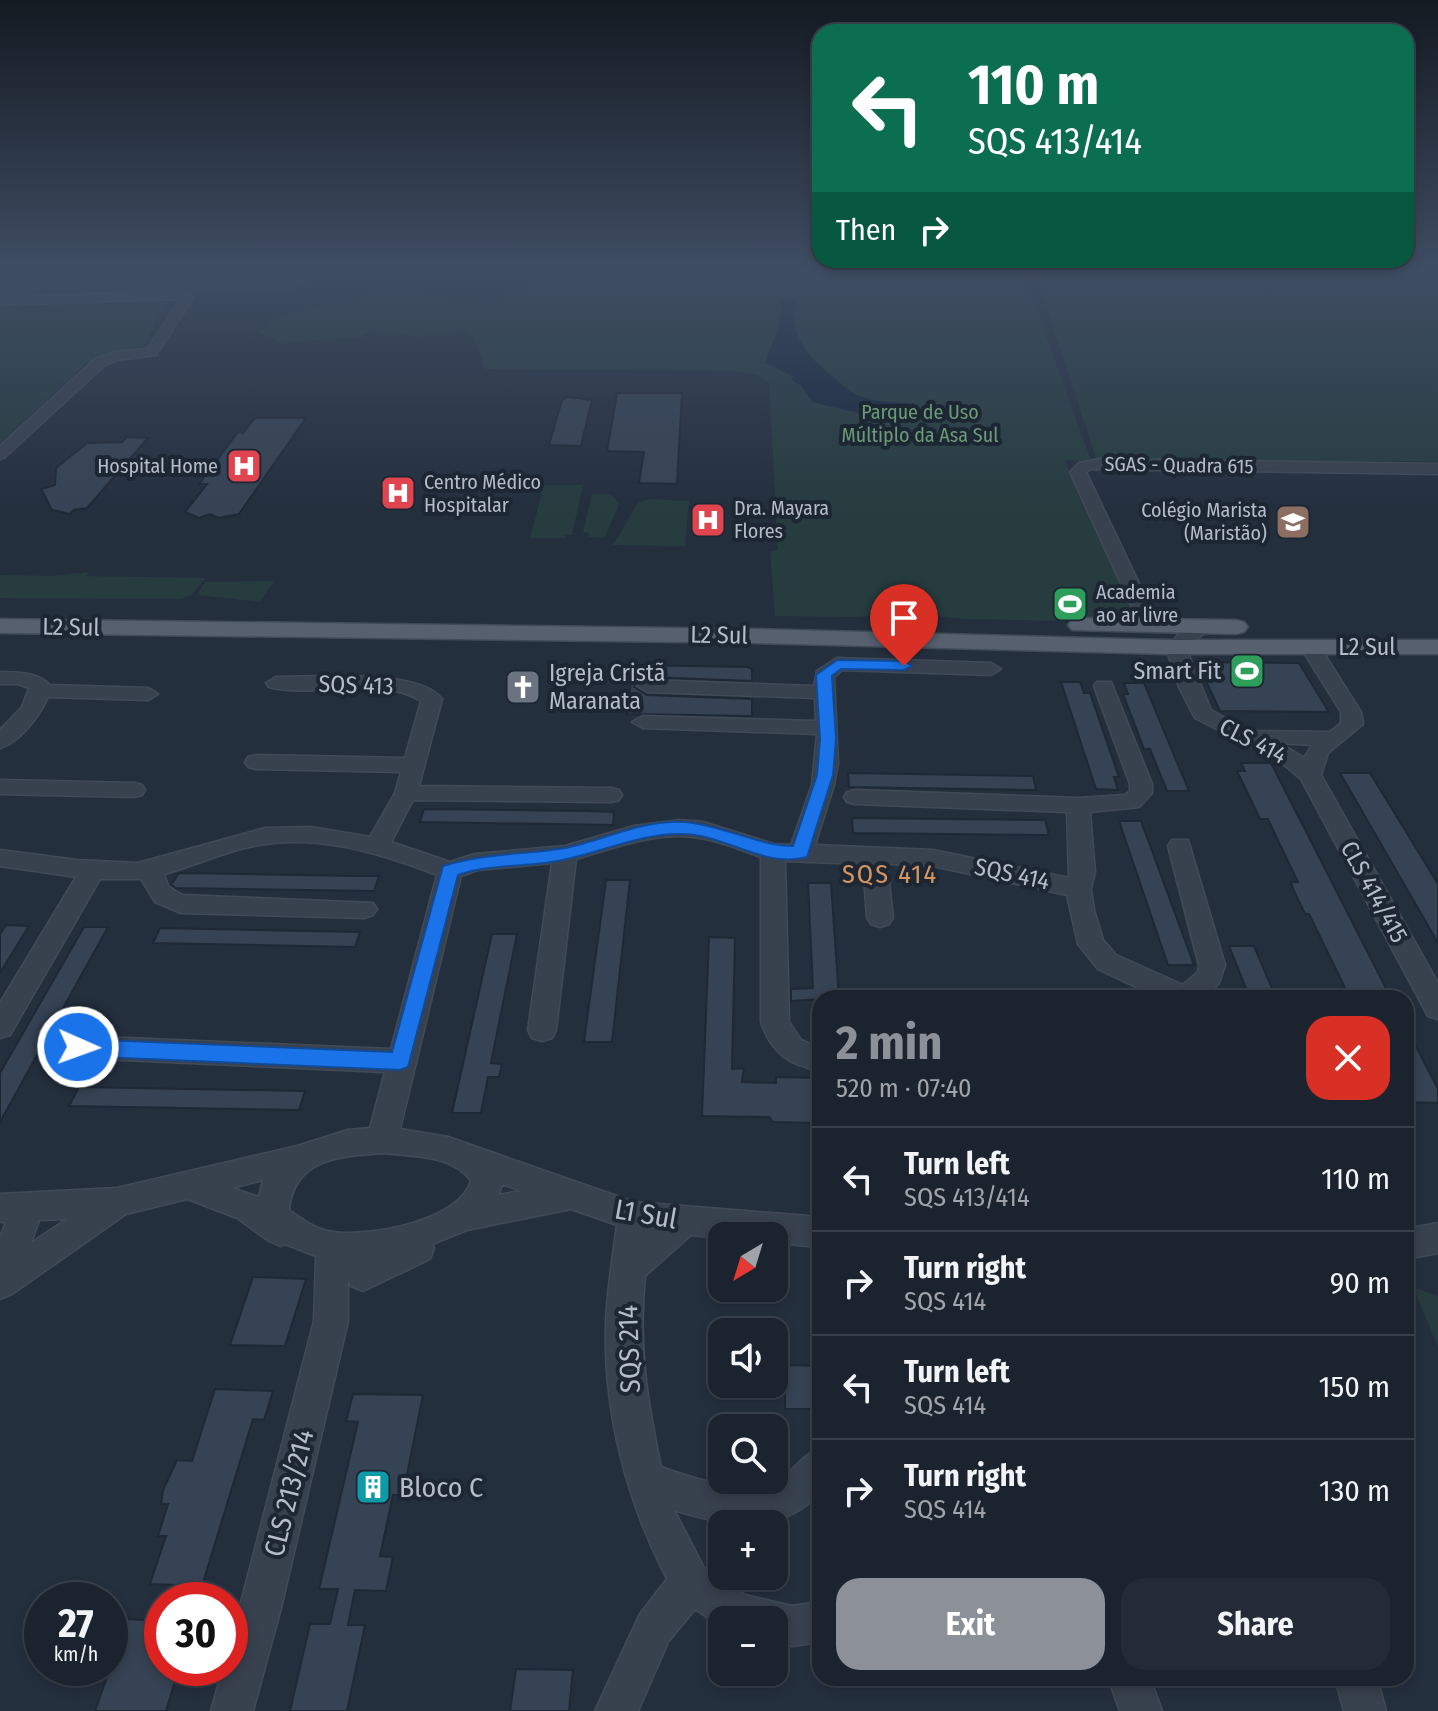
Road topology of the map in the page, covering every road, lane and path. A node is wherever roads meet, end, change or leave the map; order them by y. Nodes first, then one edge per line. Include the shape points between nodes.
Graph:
1 (153, 349) edge
2 (0, 454) edge
3 (1438, 469) edge
4 (3, 616) edge
5 (1145, 621) junction
6 (1203, 627) junction
7 (1064, 634) junction
8 (1429, 638) edge
9 (1178, 647) junction
10 (1311, 648) junction
11 (991, 669) dead end
12 (0, 678) edge
13 (276, 683) dead end
14 (647, 686) dead end
15 (1104, 686) dead end
16 (40, 691) junction
17 (824, 692) junction
18 (148, 694) dead end
19 (0, 718) edge
20 (24, 718) junction
21 (643, 722) dead end
22 (827, 728) junction
23 (1240, 735) junction
24 (1333, 739) junction
25 (0, 741) edge
26 (256, 762) dead end
27 (414, 765) junction
28 (1310, 775) junction
29 (0, 787) edge
30 (134, 790) dead end
31 (406, 793) junction
32 (611, 795) dead end
33 (855, 797) dead end
34 (1078, 805) junction
35 (377, 845) junction
36 (1180, 846) dead end
37 (773, 852) junction
38 (801, 853) junction
39 (565, 854) junction
40 (874, 857) junction
41 (4, 866) edge
42 (93, 869) junction
43 (151, 869) junction
44 (450, 871) junction
45 (1079, 889) junction
46 (364, 909) dead end
47 (880, 918) dead end
48 (1169, 990) edge
49 (1195, 990) edge
50 (1438, 1008) edge
51 (0, 1027) edge
52 (542, 1030) dead end
53 (78, 1047) dead end
54 (812, 1058) edge
55 (400, 1061) junction
56 (382, 1139) junction
57 (295, 1159) junction
58 (474, 1161) junction
59 (189, 1186) junction
60 (570, 1195) junction
61 (117, 1202) junction
62 (13, 1208) edge
63 (259, 1212) junction
64 (482, 1212) junction
65 (634, 1216) junction
66 (685, 1221) junction
67 (812, 1231) edge
68 (1438, 1238) edge
69 (1414, 1244) edge
70 (1414, 1248) edge
71 (1438, 1255) edge
72 (342, 1263) junction
73 (629, 1268) junction
74 (0, 1283) edge
75 (812, 1475) edge
76 (645, 1481) junction
77 (690, 1582) junction
78 (726, 1606) edge
79 (812, 1623) edge
80 (788, 1625) edge
81 (1132, 1686) edge
82 (1358, 1686) edge
83 (232, 1711) edge
84 (616, 1711) edge
85 (1141, 1711) edge
86 (1365, 1711) edge

1 - 2 street via 100,362
3 - 5 street, SGAS - Quadra 615 via 1085,466 1078,472
4 - 7 main road, L2 Sul via 755,636
5 - 6 main road, L2 Sul
5 - 7 main road, L2 Sul
6 - 8 main road, L2 Sul
6 - 9 street
7 - 9 main road, L2 Sul
8 - 10 main road, L2 Sul
9 - 10 main road, L2 Sul
9 - 23 street, CLS 414 via 1197,707
10 - 24 street via 1351,712 1352,724
11 - 17 street via 837,664 824,675
12 - 16 street via 31,680
13 - 27 street, SQS 413 via 399,686 425,692 433,702
14 - 17 street
15 - 34 street via 1141,789 1131,802
16 - 18 street
16 - 20 street
17 - 22 street
19 - 20 street
20 - 25 street
21 - 22 street
22 - 38 street via 825,775
23 - 24 street
23 - 28 street, CLS 414 via 1270,747
24 - 28 street via 1313,756
26 - 27 street
27 - 31 street, SQS 413
28 - 50 street, CLS 414/415
29 - 30 street
31 - 32 street
31 - 35 street, SQS 413
33 - 34 street
34 - 45 street, SQS 414 via 1083,872
35 - 43 street via 266,835
35 - 44 street
36 - 49 street, SQS 414 via 1212,965 1210,976
37 - 38 street, SQS 414
37 - 39 street, SQS 414 via 680,828 634,834
37 - 54 street via 775,1022 779,1037 791,1049
38 - 40 street, SQS 414
39 - 44 street, SQS 414 via 475,862
39 - 52 street
40 - 45 street, SQS 414 via 933,858
40 - 47 street
41 - 42 street
42 - 43 street
42 - 51 street
43 - 46 street via 154,888 181,904
44 - 55 street
45 - 48 street, SQS 414 via 1091,944 1107,962
53 - 55 street
55 - 56 street
56 - 57 street, L1 Sul
56 - 58 street, L1 Sul
57 - 59 street
57 - 63 street via 271,1204
58 - 60 street, L1 Sul
58 - 64 street via 487,1180
59 - 61 street
59 - 63 street
60 - 64 street, L1 Sul
60 - 65 street, L1 Sul
61 - 62 street
61 - 74 street
62 - 74 street
63 - 72 street
64 - 72 street
64 - 72 street
65 - 66 street, L1 Sul
65 - 73 street, SQS 214
66 - 67 street, L1 Sul
66 - 73 street
68 - 69 street
70 - 71 street
72 - 83 street, CLS 213/214
73 - 76 street, SQS 214 via 623,1324 629,1400
75 - 76 street via 787,1498 756,1508 714,1502
76 - 77 street, SQS 214
77 - 78 street, SQS 214
77 - 84 street via 654,1628
79 - 80 street
81 - 85 street
82 - 86 street

